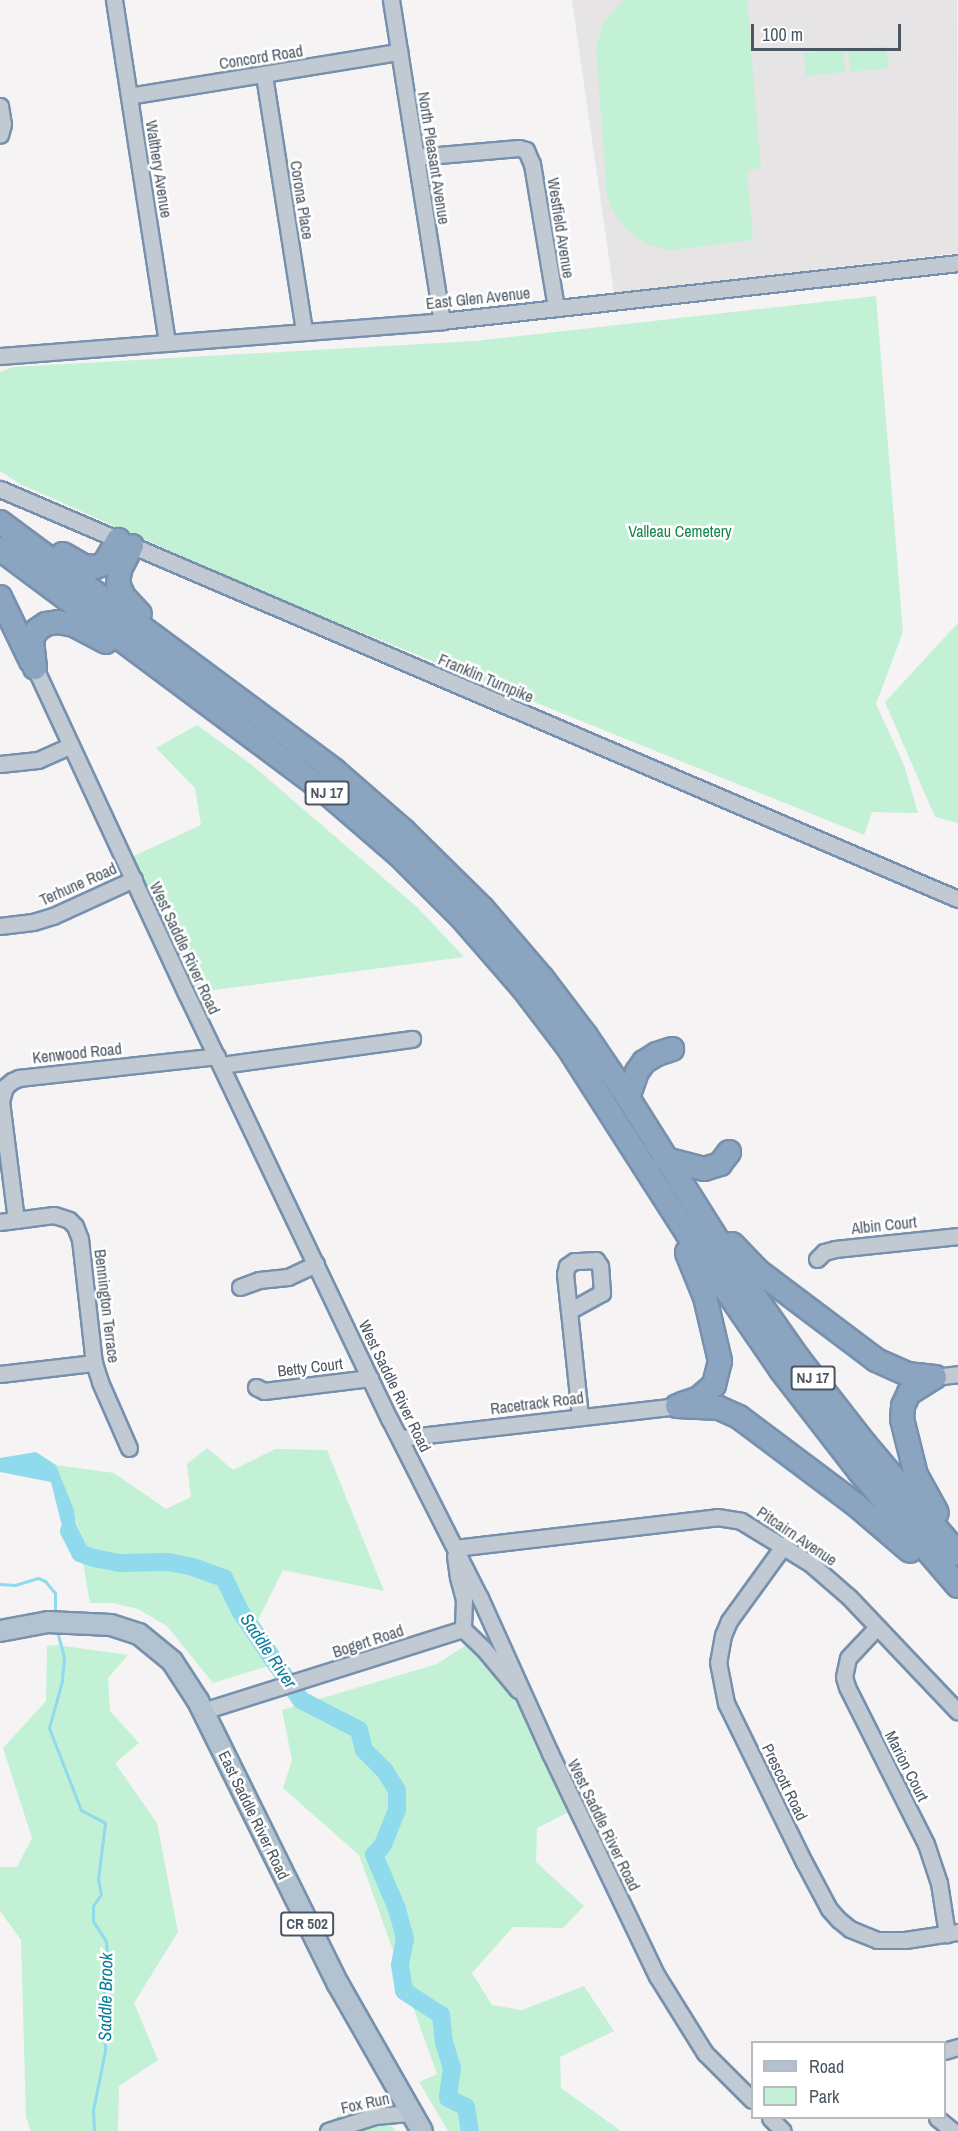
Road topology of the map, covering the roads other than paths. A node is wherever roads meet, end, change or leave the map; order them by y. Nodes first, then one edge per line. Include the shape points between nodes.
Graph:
1 (114, 0) edge
2 (391, 0) edge
3 (399, 52) junction
4 (264, 75) junction
5 (129, 96) junction
6 (0, 106) edge
7 (0, 135) edge
8 (416, 157) junction
9 (958, 263) edge
10 (556, 308) junction
11 (442, 321) junction
12 (304, 331) junction
13 (167, 343) junction
14 (0, 356) edge
15 (0, 489) edge
16 (0, 514) edge
17 (0, 522) edge
18 (125, 543) junction
19 (0, 549) edge
20 (0, 597) edge
21 (174, 650) junction
22 (35, 668) junction
23 (181, 682) junction
24 (71, 745) junction
25 (0, 764) edge
26 (134, 879) junction
27 (958, 899) edge
28 (0, 926) edge
29 (412, 1039) dead end
30 (672, 1049) dead end
31 (219, 1060) junction
32 (628, 1098) junction
33 (729, 1152) dead end
34 (665, 1159) junction
35 (676, 1196) junction
36 (8, 1221) edge
37 (958, 1236) edge
38 (817, 1259) dead end
39 (316, 1264) junction
40 (240, 1287) dead end
41 (569, 1311) dead end
42 (94, 1363) junction
43 (0, 1374) edge
44 (958, 1374) edge
45 (935, 1377) junction
46 (370, 1378) junction
47 (256, 1387) dead end
48 (677, 1406) junction
49 (580, 1416) junction
50 (401, 1438) junction
51 (129, 1448) dead end
52 (958, 1544) edge
53 (784, 1545) junction
54 (454, 1548) junction
55 (958, 1554) edge
56 (958, 1586) edge
57 (958, 1603) edge
58 (878, 1627) junction
59 (463, 1629) junction
60 (0, 1631) edge
61 (525, 1696) junction
62 (203, 1711) junction
63 (958, 1712) edge
64 (952, 1933) edge
65 (750, 2095) edge
66 (411, 2113) junction
67 (771, 2119) edge
68 (938, 2119) edge
69 (328, 2131) edge
70 (422, 2131) edge
71 (783, 2131) edge
72 (953, 2131) edge

1 - 5 street, Walthery Avenue
2 - 3 street, North Pleasant Avenue
3 - 4 street, Concord Road
3 - 8 street, North Pleasant Avenue
4 - 5 street, Concord Road
4 - 12 street, Corona Place
5 - 13 street, Walthery Avenue
6 - 7 street
8 - 10 street, Westfield Avenue via 519,148 529,154
8 - 11 street, North Pleasant Avenue
9 - 10 street, East Glen Avenue
10 - 11 street, East Glen Avenue
11 - 12 street, East Glen Avenue
12 - 13 street, East Glen Avenue
13 - 14 street, East Glen Avenue
15 - 18 street, Franklin Turnpike
16 - 18 highway via 84,566 104,564
17 - 21 highway, NJ 17
18 - 21 highway via 118,574 121,592
18 - 27 street, Franklin Turnpike
19 - 23 highway, NJ 17
20 - 22 highway
21 - 32 highway, NJ 17 via 335,771 444,869 542,978
22 - 23 highway via 34,634 41,626 58,622 93,633 119,651
22 - 24 street, West Saddle River Road
23 - 35 highway, NJ 17 via 356,817 463,919 523,988
24 - 25 street via 38,760
24 - 26 street, West Saddle River Road
26 - 28 street, Terhune Road via 53,916
26 - 31 street, West Saddle River Road
29 - 31 street
30 - 32 highway via 644,1062
31 - 36 street, Kenwood Road via 19,1077 12,1081 5,1087 1,1101
31 - 39 street, West Saddle River Road
32 - 34 highway, NJ 17
33 - 34 highway via 720,1164 704,1170
34 - 35 highway, NJ 17
35 - 45 highway via 784,1292 884,1365 907,1374
35 - 48 highway via 720,1361 717,1380 710,1390
35 - 55 highway, NJ 17 via 820,1387
35 - 56 highway, NJ 17 via 738,1309 808,1406
36 - 42 street, Bennington Terrace via 54,1215 75,1226 80,1239
37 - 38 street, Albin Court via 835,1249
39 - 40 street via 288,1277
39 - 46 street, West Saddle River Road
41 - 49 street
42 - 43 street
42 - 51 street, Bennington Terrace
44 - 45 street
45 - 52 highway via 909,1393 902,1419 920,1485
46 - 47 street, Betty Court via 264,1391
46 - 50 street, West Saddle River Road
48 - 49 street, Racetrack Road
48 - 57 highway via 719,1408 745,1421 890,1532
49 - 50 street, Racetrack Road
50 - 54 street, West Saddle River Road
53 - 54 street, Pitcairn Avenue via 746,1523 717,1517
53 - 58 street, Pitcairn Avenue via 849,1597
53 - 64 street, Prescott Road via 723,1635 718,1662 726,1703 804,1862 839,1920 877,1940
54 - 59 street via 464,1599
54 - 61 street, West Saddle River Road
58 - 63 street, Pitcairn Avenue
58 - 64 street, Marion Court via 848,1658 844,1677 926,1844
59 - 61 street
59 - 62 street, Bogert Road
60 - 62 main road, East Saddle River Road / CR 502 via 56,1622 111,1625 147,1639 179,1670
61 - 65 street, West Saddle River Road via 665,1992 705,2053
62 - 66 main road, East Saddle River Road / CR 502 via 338,1984
66 - 69 street, Fox Run via 375,2116
66 - 70 main road, East Saddle River Road / CR 502
67 - 71 street
68 - 72 street

